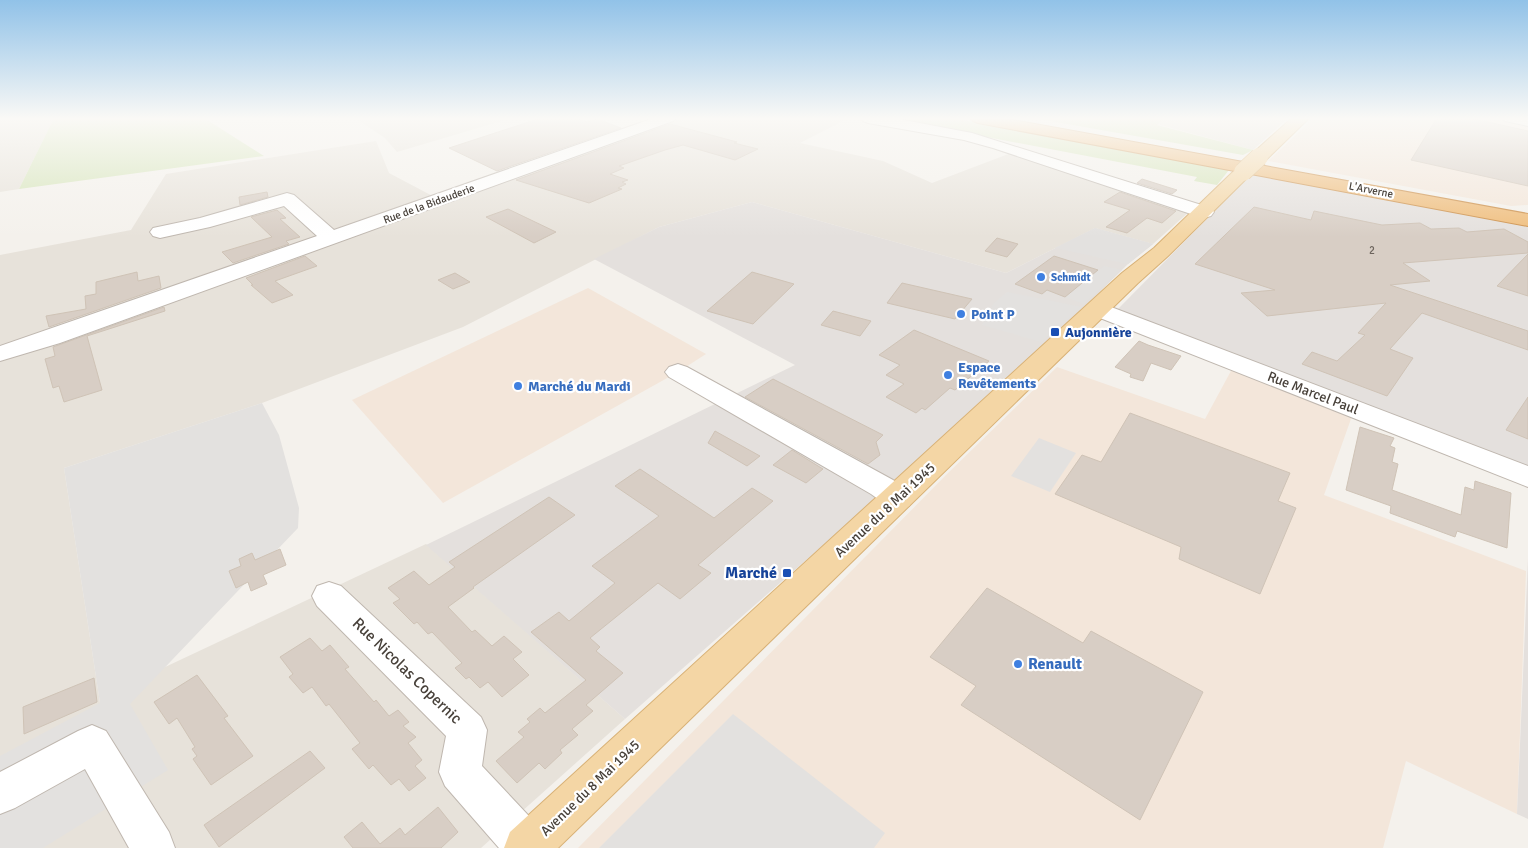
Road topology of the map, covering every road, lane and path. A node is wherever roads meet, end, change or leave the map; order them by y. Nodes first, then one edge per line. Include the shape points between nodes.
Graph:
1 (558, 158) edge
2 (1037, 158) edge
3 (1191, 158) edge
4 (1229, 158) edge
5 (1258, 158) edge
6 (1204, 212) junction
7 (1528, 212) edge
8 (1528, 220) edge
9 (160, 232) dead end
10 (332, 239) junction
11 (1098, 309) junction
12 (0, 354) edge
13 (678, 372) dead end
14 (1528, 477) edge
15 (898, 498) junction
16 (329, 596) dead end
17 (0, 794) edge
18 (153, 848) edge
19 (526, 848) edge

1 - 10 street, Rue de la Bidauderie
2 - 6 street
3 - 8 highway, L'Arverne
4 - 7 highway, L'Arverne
5 - 6 main road, Avenue du 8 Mai 1945, bridge
6 - 11 main road, Avenue du 8 Mai 1945
9 - 10 street via 287,199
10 - 12 street, Rue de la Bidauderie
11 - 14 street, Rue Marcel Paul
11 - 15 main road, Avenue du 8 Mai 1945
13 - 15 street
15 - 19 main road, Avenue du 8 Mai 1945
16 - 19 street, Rue Nicolas Copernic via 467,730 460,772
17 - 18 street via 92,744

